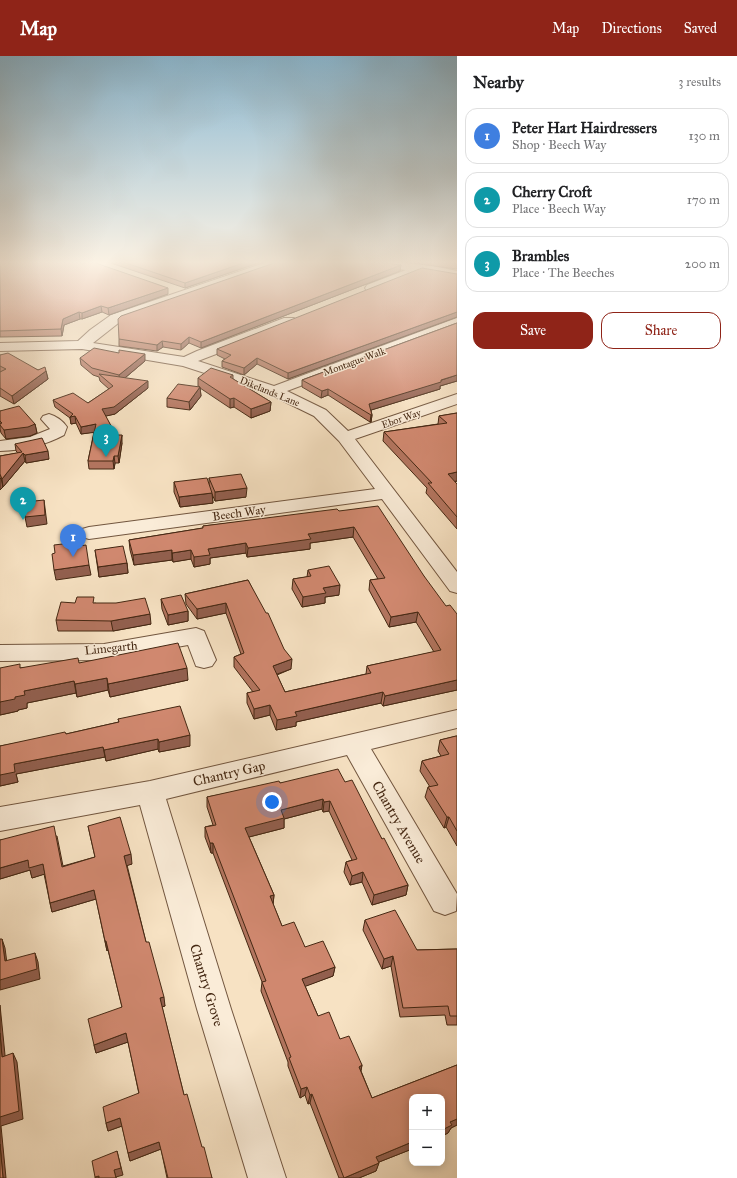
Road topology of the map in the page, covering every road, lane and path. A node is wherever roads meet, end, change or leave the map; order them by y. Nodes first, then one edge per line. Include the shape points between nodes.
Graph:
1 (129, 313) edge
2 (302, 315) edge
3 (457, 322) edge
4 (82, 345) junction
5 (0, 347) edge
6 (186, 362) junction
7 (274, 391) junction
8 (454, 402) edge
9 (49, 419) dead end
10 (345, 437) junction
11 (0, 446) edge
12 (388, 493) junction
13 (89, 533) dead end
14 (457, 586) edge
15 (0, 653) edge
16 (204, 660) dead end
17 (457, 719) edge
18 (354, 744) junction
19 (150, 792) junction
20 (0, 819) edge
21 (444, 901) dead end
22 (267, 1178) edge

1 - 4 street via 116,318
2 - 6 street
3 - 7 street, Montague Walk
4 - 5 street, Dikelands Lane
4 - 6 street, Dikelands Lane
6 - 7 street, Dikelands Lane
7 - 10 street, Dikelands Lane via 320,412
8 - 10 street, Ebor Way
9 - 11 street via 59,427 58,432 46,439
10 - 12 street, Dikelands Lane
12 - 13 street, Beech Way
12 - 14 street, Dikelands Lane
15 - 16 street, Limegarth via 104,652 196,636
17 - 18 street, Chantry Gap
18 - 19 street, Chantry Gap
18 - 21 street, Chantry Avenue
19 - 20 street, Chantry Gap
19 - 22 street, Chantry Grove

